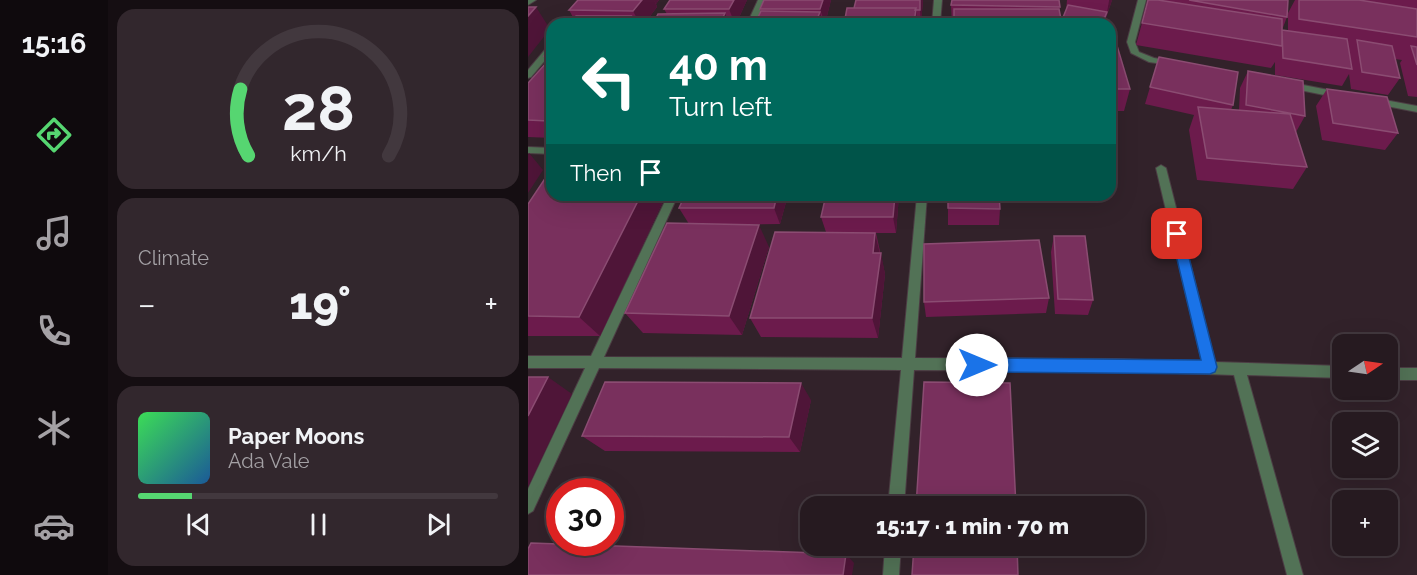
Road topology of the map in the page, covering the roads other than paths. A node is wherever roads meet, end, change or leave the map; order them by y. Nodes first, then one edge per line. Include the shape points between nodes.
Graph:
1 (532, 0) edge
2 (762, 0) edge
3 (938, 0) edge
4 (1142, 0) edge
5 (528, 3) edge
6 (754, 18) edge
7 (936, 18) edge
8 (546, 54) edge
9 (1186, 66) edge
10 (528, 75) edge
11 (1279, 84) edge
12 (1348, 96) edge
13 (1359, 98) edge
14 (1417, 109) edge
15 (528, 150) edge
16 (546, 151) edge
17 (1161, 168) dead end
18 (670, 201) edge
19 (922, 201) edge
20 (528, 362) edge
21 (595, 363) junction
22 (908, 364) junction
23 (1210, 367) junction
24 (1239, 369) junction
25 (1332, 372) edge
26 (1398, 374) edge
27 (1417, 375) edge
28 (897, 496) edge
29 (528, 506) edge
30 (892, 556) edge
31 (891, 575) edge
32 (1294, 575) edge

1 - 5 street
2 - 6 street
3 - 7 street
4 - 9 street via 1131,42 1135,53
8 - 10 street
11 - 12 street
13 - 14 street
15 - 16 street
17 - 23 street
18 - 21 street
19 - 22 street
20 - 21 street
21 - 22 street
21 - 29 street
22 - 23 street
22 - 28 street
23 - 24 street
24 - 25 street
24 - 32 street
26 - 27 street
30 - 31 street

